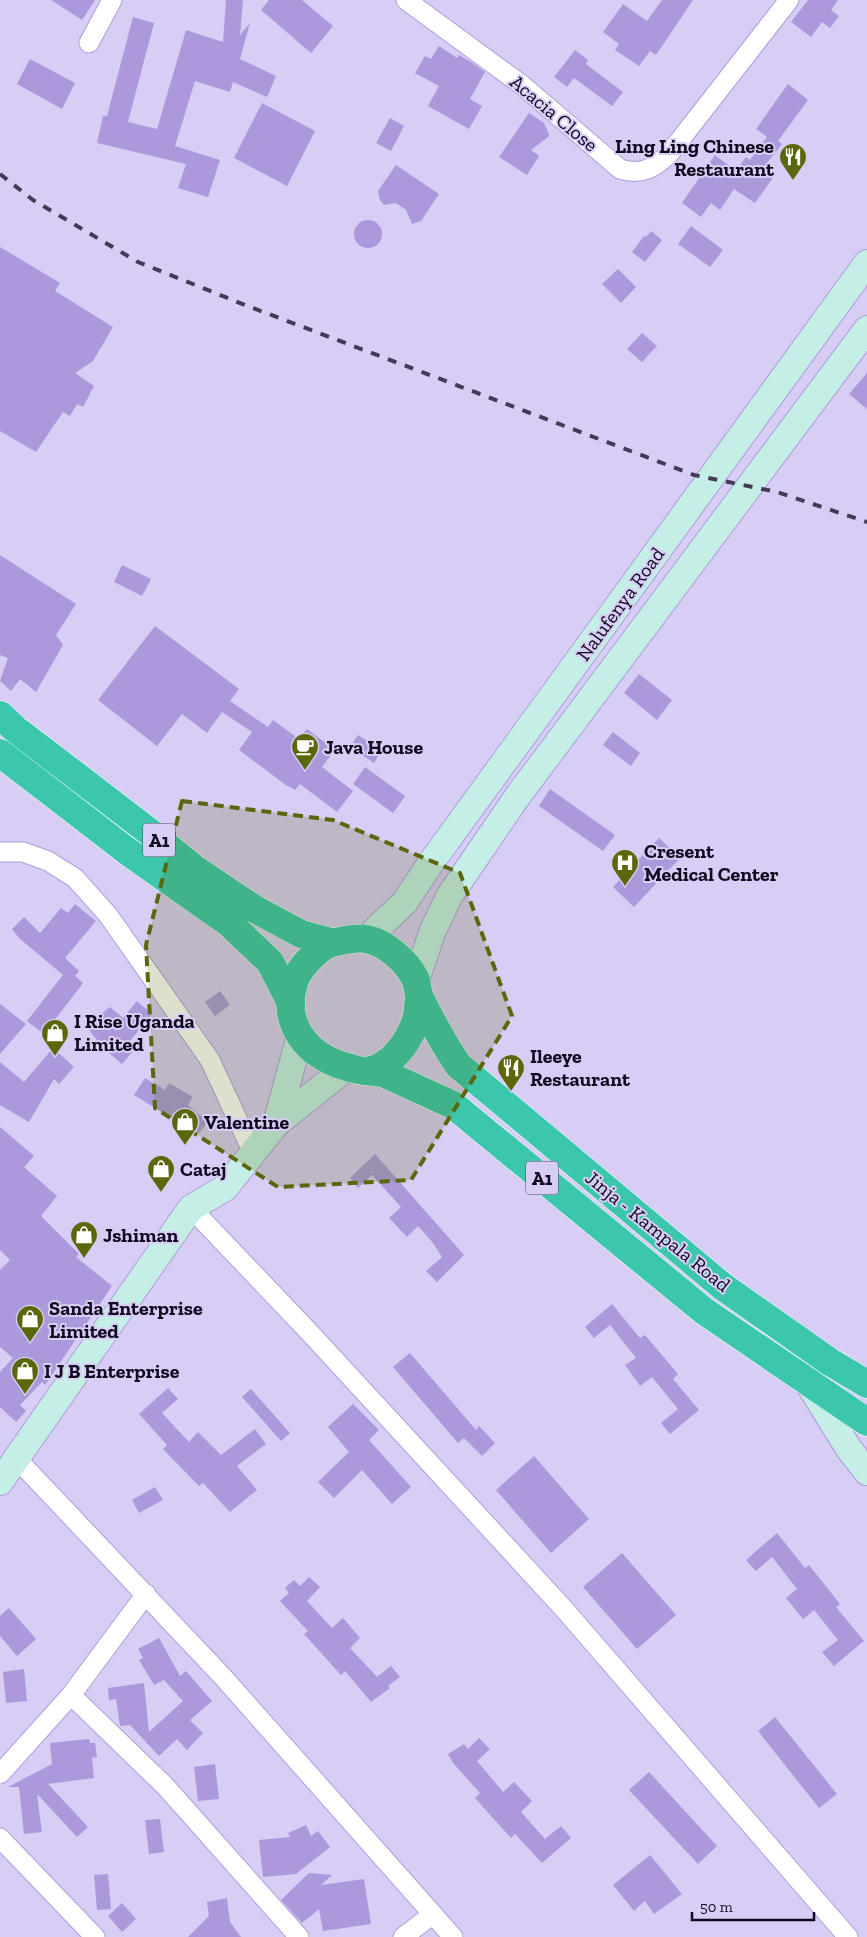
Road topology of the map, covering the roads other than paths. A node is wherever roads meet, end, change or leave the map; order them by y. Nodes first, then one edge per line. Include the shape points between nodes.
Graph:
1 (112, 0) edge
2 (406, 0) edge
3 (789, 0) edge
4 (89, 43) dead end
5 (867, 263) edge
6 (867, 329) edge
7 (0, 715) edge
8 (0, 753) edge
9 (0, 852) edge
10 (366, 939) junction
11 (332, 942) junction
12 (418, 988) junction
13 (290, 1004) junction
14 (300, 1036) junction
15 (357, 1069) junction
16 (276, 1124) junction
17 (253, 1153) junction
18 (191, 1208) junction
19 (808, 1383) junction
20 (867, 1384) edge
21 (867, 1422) edge
22 (17, 1459) junction
23 (867, 1472) edge
24 (0, 1482) edge
25 (146, 1594) junction
26 (72, 1695) junction
27 (0, 1774) edge
28 (0, 1838) edge
29 (432, 1915) junction
30 (95, 1937) edge
31 (299, 1937) edge
32 (403, 1937) edge
33 (453, 1937) edge
34 (848, 1937) edge

1 - 4 street
2 - 3 street, Acacia Close via 522,85 620,169 630,172 656,166 669,154
5 - 10 street, Nalufenya Road via 405,902
6 - 12 street, Nalufenya Road via 517,797 450,895 433,930
7 - 11 highway, A1 via 196,870 253,908 301,934
8 - 13 highway, A1 via 127,851 229,923 270,962
9 - 17 street via 23,852 48,861 75,878 108,915 210,1060
10 - 11 highway, A1
10 - 12 highway, A1 via 389,949 401,960
11 - 13 highway, A1 via 304,964 294,982
12 - 15 highway via 416,1021 410,1036 388,1062
12 - 20 highway, Jinja - Kampala Road / A1 via 439,1036 458,1065 722,1286
13 - 14 highway, A1
14 - 15 highway, A1 via 329,1062
14 - 16 street
15 - 16 street
15 - 19 highway, Jinja - Kampala Road / A1 via 383,1074 453,1105 704,1311
16 - 17 street
17 - 18 street via 225,1188
18 - 22 street
18 - 34 street via 564,1609
19 - 21 highway, Jinja - Kampala Road / A1
19 - 23 street
22 - 24 street
22 - 25 street
25 - 26 street
25 - 29 street
26 - 27 street
26 - 31 street via 166,1787
28 - 30 street
29 - 32 street
29 - 33 street

